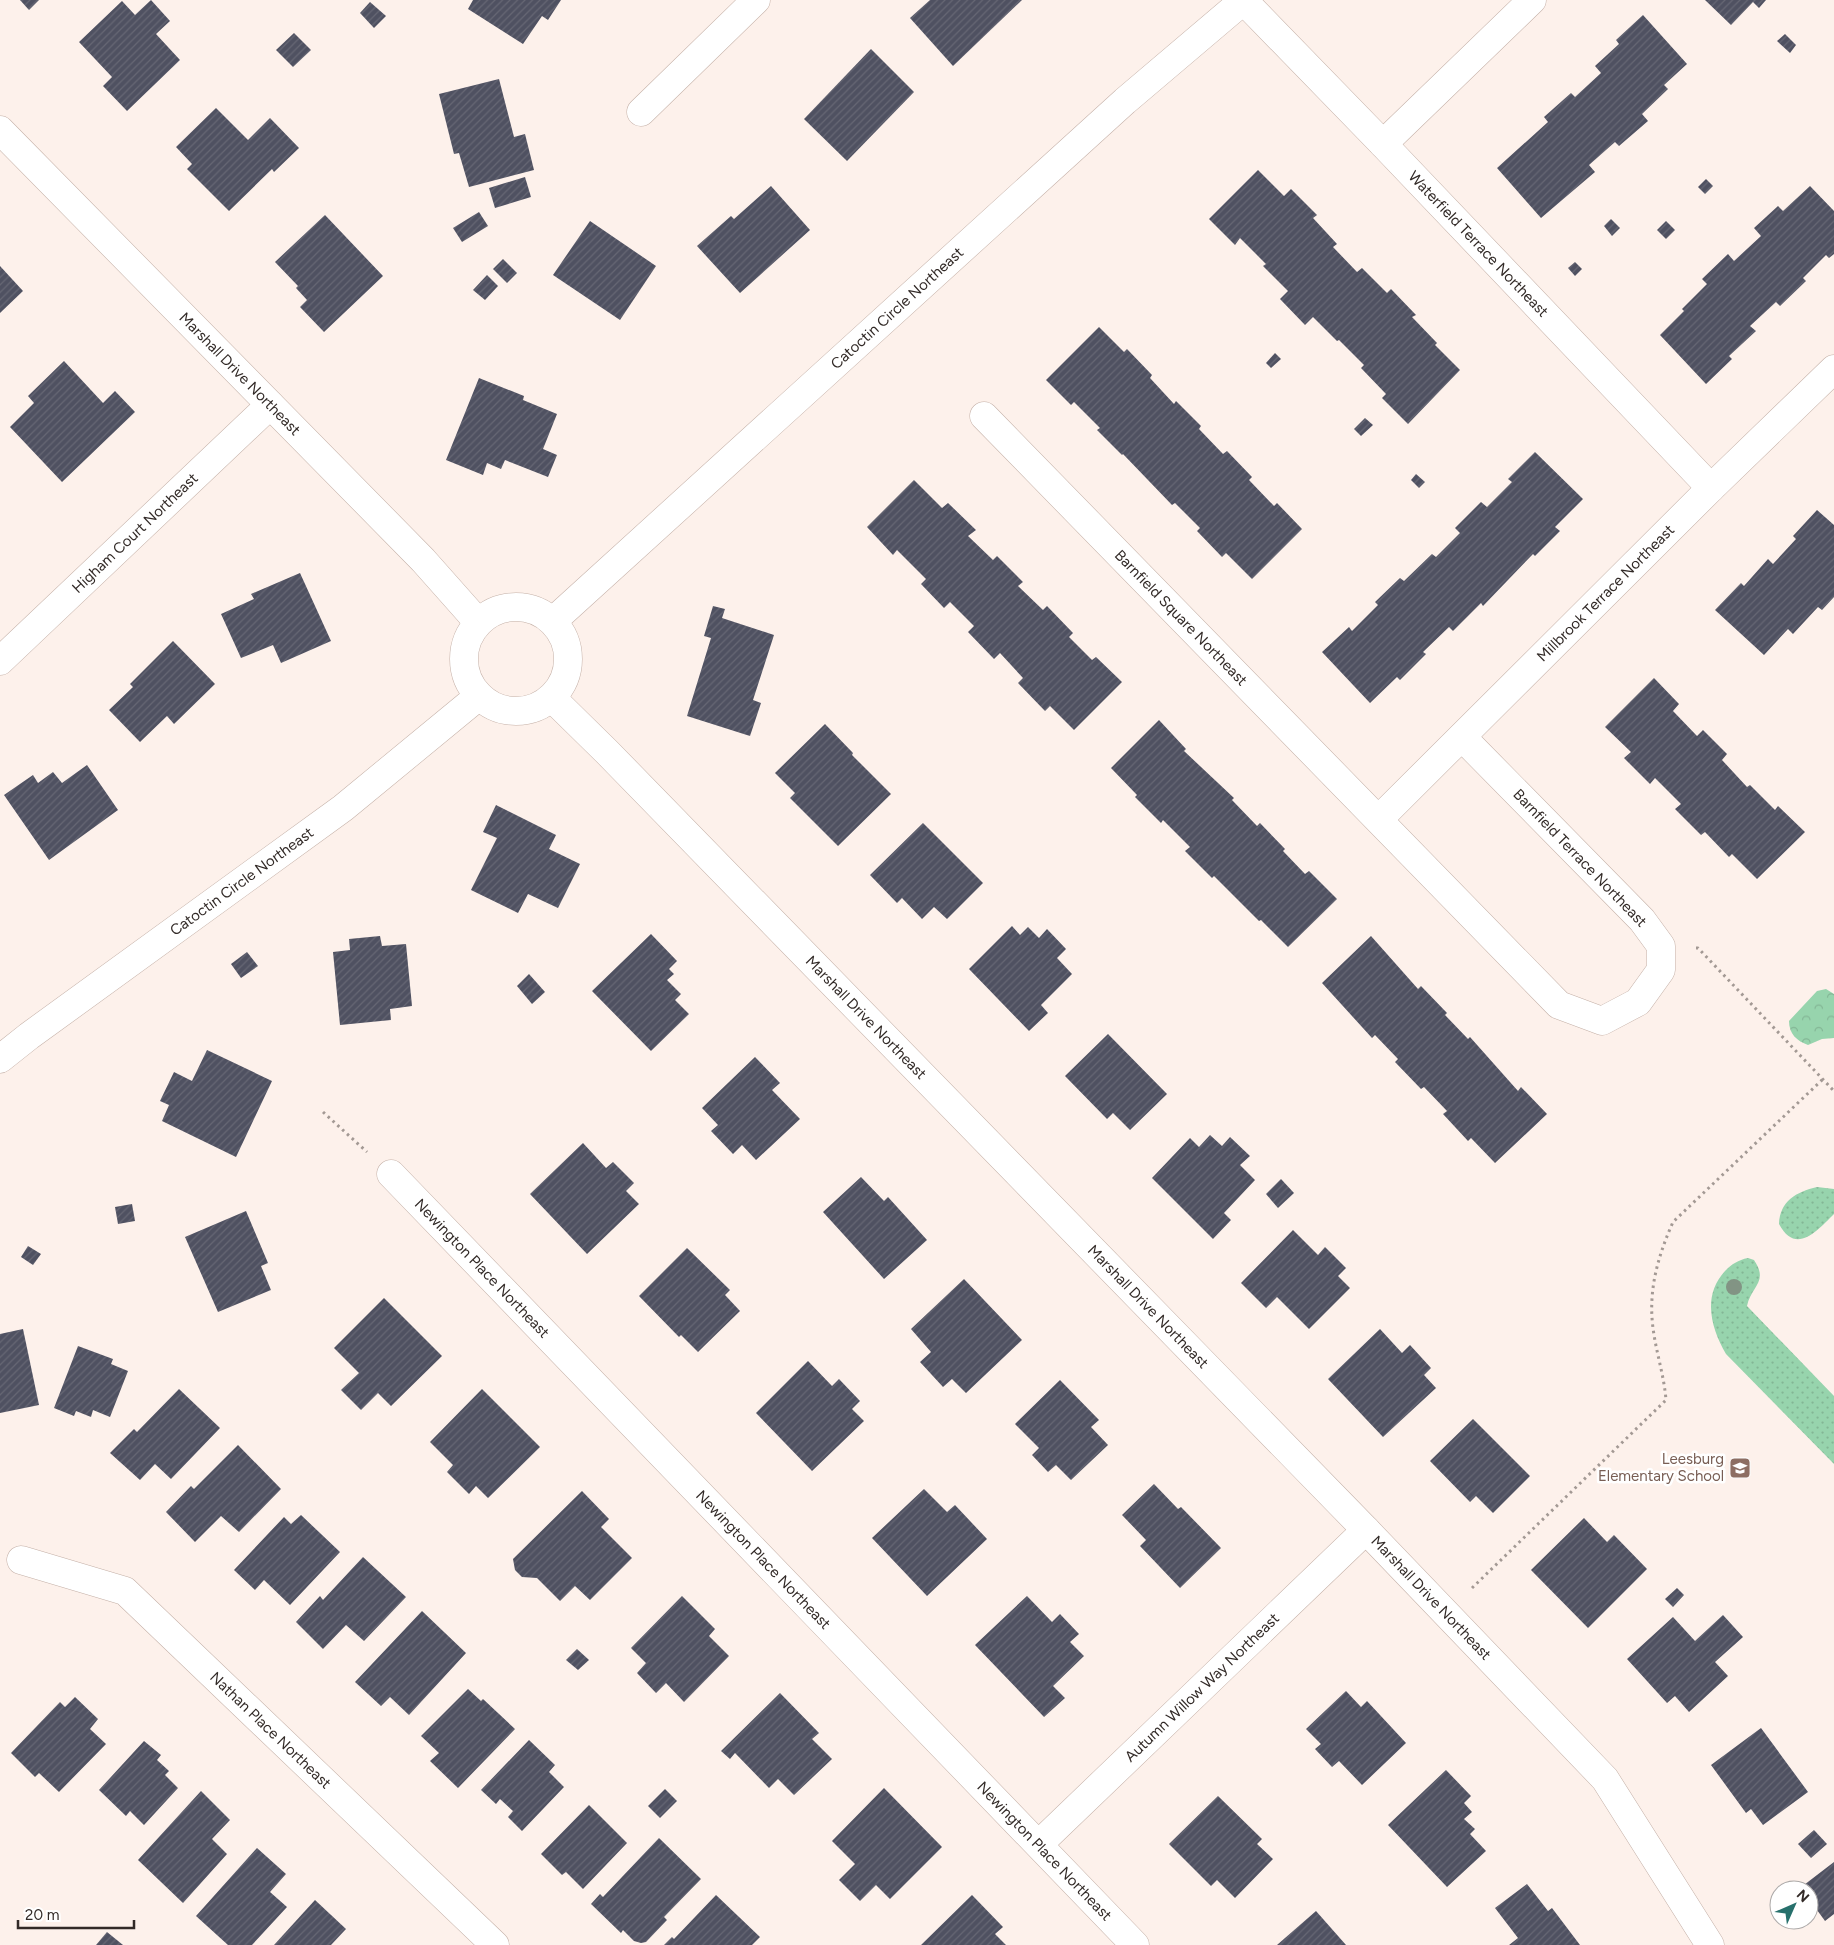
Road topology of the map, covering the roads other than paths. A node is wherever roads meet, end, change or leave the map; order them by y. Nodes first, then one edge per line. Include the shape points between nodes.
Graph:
1 (756, 0) edge
2 (1244, 0) edge
3 (1532, 0) edge
4 (641, 112) dead end
5 (0, 130) edge
6 (1383, 144) junction
7 (1834, 369) edge
8 (270, 404) junction
9 (984, 416) dead end
10 (1711, 488) junction
11 (553, 621) junction
12 (478, 622) junction
13 (0, 661) edge
14 (479, 696) junction
15 (552, 698) junction
16 (1462, 737) junction
17 (1379, 819) junction
18 (0, 1059) edge
19 (391, 1174) road end
20 (1366, 1530) junction
21 (21, 1560) dead end
22 (1039, 1844) junction
23 (495, 1945) edge
24 (1135, 1945) edge
25 (1710, 1945) edge

1 - 4 street
2 - 6 street, Waterfield Terrace Northeast
2 - 11 street, Catoctin Circle Northeast via 1125,101
3 - 6 street
5 - 8 street, Marshall Drive Northeast
6 - 10 street, Waterfield Terrace Northeast
7 - 10 street, Millbrook Terrace Northeast
8 - 12 street, Marshall Drive Northeast via 423,560
8 - 13 street, Higham Court Northeast
9 - 17 street, Barnfield Square Northeast
10 - 16 street, Millbrook Terrace Northeast
11 - 12 street via 535,610 516,606 495,611
11 - 15 street via 565,639 569,660 565,681
12 - 14 street via 464,651 464,667 469,683
14 - 15 street via 495,708 515,712 535,709
14 - 18 street, Catoctin Circle Northeast via 342,808
15 - 20 street, Marshall Drive Northeast
16 - 17 street, Millbrook Terrace Northeast
16 - 17 street, Barnfield Terrace Northeast via 1642,920 1660,946 1661,970 1638,1002 1602,1021 1559,1005
19 - 22 street, Newington Place Northeast
20 - 22 street, Autumn Willow Way Northeast
20 - 25 street, Marshall Drive Northeast via 1605,1779
21 - 23 street, Nathan Place Northeast via 125,1591
22 - 24 street, Newington Place Northeast

